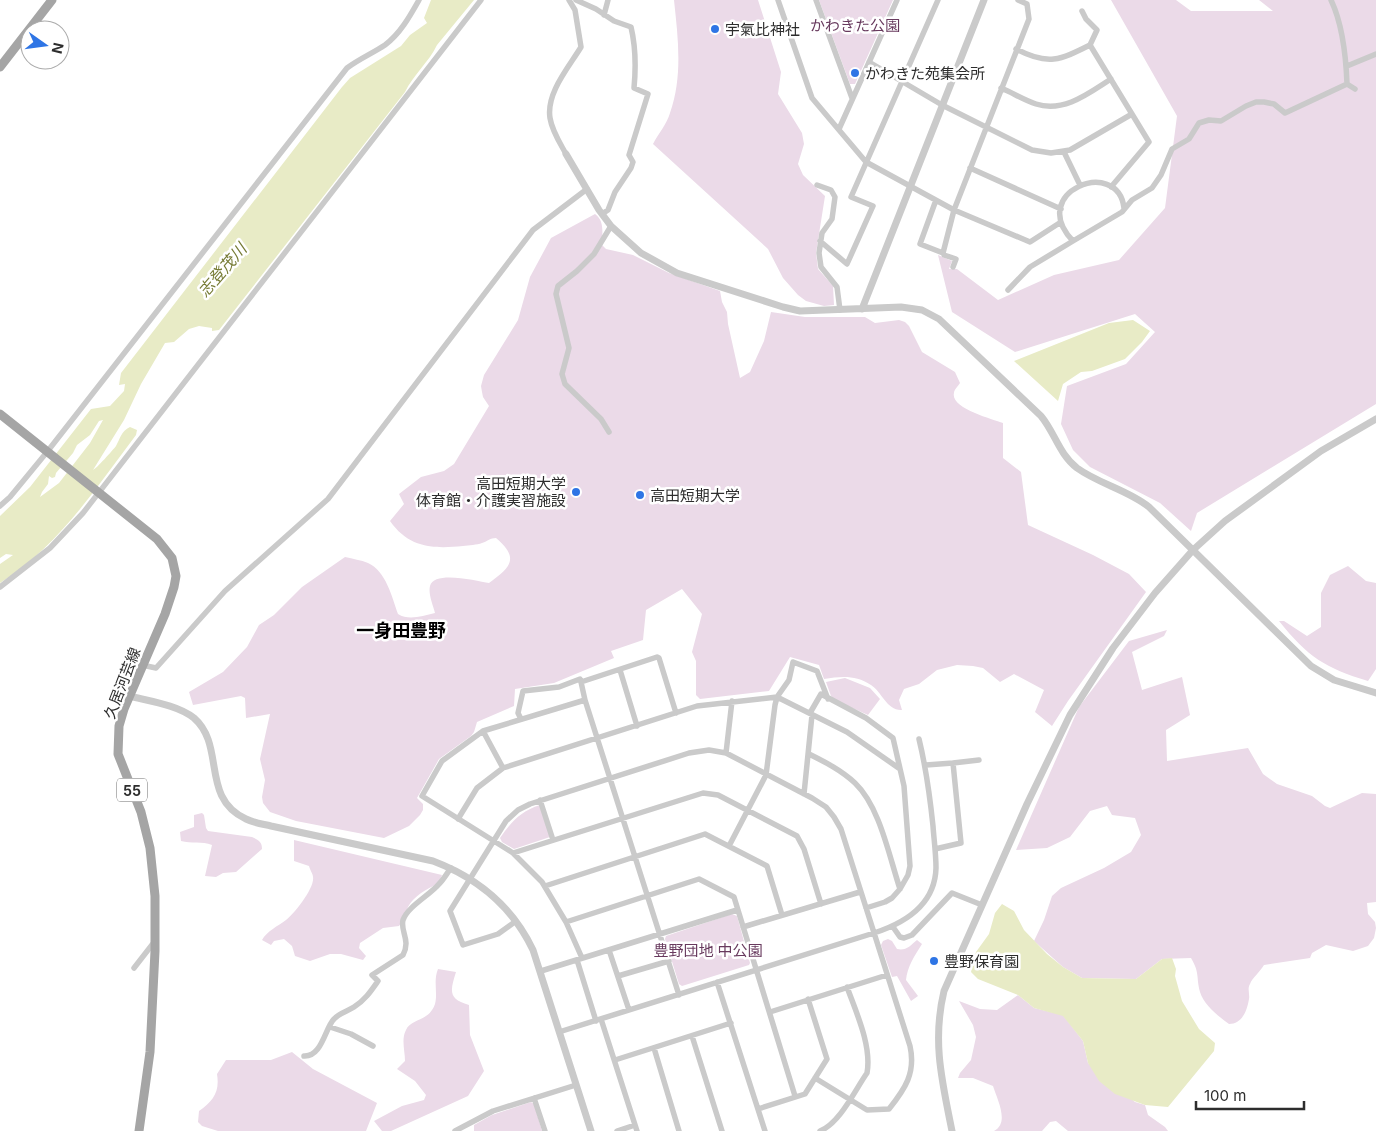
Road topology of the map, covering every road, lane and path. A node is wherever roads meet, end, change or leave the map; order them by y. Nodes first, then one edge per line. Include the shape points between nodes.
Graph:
1 (52, 0) edge
2 (418, 0) edge
3 (481, 0) edge
4 (569, 0) edge
5 (576, 0) edge
6 (608, 0) edge
7 (778, 0) edge
8 (816, 0) edge
9 (897, 0) edge
10 (938, 0) edge
11 (984, 0) edge
12 (1018, 0) edge
13 (1331, 0) edge
14 (1082, 11) dead end
15 (604, 14) junction
16 (1090, 45) junction
17 (1016, 50) junction
18 (1376, 54) edge
19 (869, 62) junction
20 (1347, 66) junction
21 (0, 67) edge
22 (1111, 79) junction
23 (902, 82) junction
24 (1347, 84) junction
25 (1001, 88) junction
26 (1354, 89) dead end
27 (852, 98) junction
28 (942, 106) junction
29 (1132, 114) junction
30 (986, 126) junction
31 (839, 129) junction
32 (1064, 152) junction
33 (566, 154) joint
34 (866, 162) junction
35 (970, 168) junction
36 (817, 185) dead end
37 (1080, 185) junction
38 (910, 186) junction
39 (1111, 187) junction
40 (587, 189) junction
41 (936, 200) junction
42 (1061, 208) junction
43 (1124, 208) junction
44 (954, 210) junction
45 (602, 214) junction
46 (1061, 222) junction
47 (611, 226) junction
48 (820, 241) junction
49 (1073, 241) junction
50 (943, 252) junction
51 (953, 267) dead end
52 (1008, 290) dead end
53 (862, 309) junction
54 (840, 310) junction
55 (0, 414) edge
56 (1376, 419) edge
57 (609, 432) dead end
58 (48, 452) junction
59 (98, 492) junction
60 (0, 506) edge
61 (1193, 550) junction
62 (0, 587) edge
63 (142, 665) junction
64 (620, 670) junction
65 (582, 682) junction
66 (1376, 693) edge
67 (129, 696) junction
68 (777, 697) junction
69 (828, 699) junction
70 (586, 700) junction
71 (732, 702) junction
72 (676, 713) junction
73 (811, 714) junction
74 (521, 719) junction
75 (636, 726) junction
76 (483, 732) junction
77 (598, 738) junction
78 (919, 739) dead end
79 (726, 754) junction
80 (809, 754) junction
81 (979, 760) dead end
82 (954, 763) junction
83 (926, 766) junction
84 (503, 768) junction
85 (900, 769) junction
86 (766, 775) junction
87 (611, 778) junction
88 (804, 794) junction
89 (540, 800) junction
90 (747, 811) junction
91 (623, 818) junction
92 (458, 819) junction
93 (553, 840) junction
94 (493, 841) junction
95 (729, 846) junction
96 (935, 849) junction
97 (513, 853) junction
98 (635, 856) junction
99 (451, 868) junction
100 (470, 878) junction
101 (545, 886) junction
102 (900, 889) junction
103 (860, 892) junction
104 (648, 896) junction
105 (820, 904) junction
106 (982, 905) junction
107 (866, 908) junction
108 (737, 910) junction
109 (782, 915) junction
110 (516, 921) junction
111 (566, 922) junction
112 (743, 927) junction
113 (893, 927) junction
114 (874, 933) junction
115 (660, 934) junction
116 (155, 941) junction
117 (609, 950) junction
118 (580, 959) junction
119 (669, 961) junction
120 (134, 968) dead end
121 (756, 969) junction
122 (541, 972) junction
123 (887, 975) junction
124 (618, 976) junction
125 (718, 982) junction
126 (847, 987) junction
127 (679, 994) junction
128 (808, 999) junction
129 (629, 1010) junction
130 (770, 1012) junction
131 (598, 1020) junction
132 (731, 1024) junction
133 (330, 1027) junction
134 (559, 1032) junction
135 (692, 1036) junction
136 (373, 1046) dead end
137 (654, 1048) junction
138 (304, 1056) dead end
139 (615, 1060) junction
140 (815, 1078) junction
141 (576, 1085) junction
142 (796, 1096) junction
143 (534, 1098) junction
144 (849, 1099) junction
145 (758, 1109) junction
146 (469, 1124) junction
147 (636, 1128) edge
148 (139, 1131) edge
149 (455, 1131) edge
150 (471, 1131) edge
151 (545, 1131) edge
152 (591, 1131) edge
153 (618, 1131) edge
154 (679, 1131) edge
155 (722, 1131) edge
156 (765, 1131) edge
157 (820, 1131) edge
158 (952, 1131) edge

1 - 21 main road
2 - 58 street via 392,38 346,68
3 - 59 street
4 - 33 street via 575,10 581,47 554,90 549,109 552,128
5 - 15 street
6 - 15 street
7 - 31 street via 812,98
8 - 27 street
9 - 19 street
10 - 23 street
11 - 28 street
12 - 17 street via 1027,4 1029,19
13 - 20 street via 1339,21
14 - 16 street via 1097,30
15 - 45 street via 631,27 635,43 634,88 648,94 629,155 633,162 631,168 615,192 608,210
16 - 17 street via 1053,60
16 - 22 street
17 - 25 street
18 - 20 street
19 - 23 street
19 - 27 street
20 - 24 street
22 - 25 street via 1075,101 1055,106 1036,104
22 - 29 street
23 - 28 street
23 - 34 street
24 - 26 street
24 - 43 street via 1285,113 1274,104 1256,102 1221,121 1199,123 1188,139 1172,149 1156,184
25 - 30 street
27 - 31 street
28 - 30 street
28 - 38 street
29 - 32 street
29 - 39 street via 1149,142
30 - 32 street via 1032,150
30 - 35 street
31 - 34 street
32 - 37 street
33 - 40 street
34 - 38 street
34 - 48 street via 851,197 873,206 847,264
35 - 42 street
35 - 44 street
36 - 48 street via 831,190 836,200 832,219
37 - 39 street via 1098,183
37 - 42 street via 1068,195
38 - 41 street
38 - 53 street
39 - 43 street via 1124,203
40 - 45 street
40 - 63 street via 533,230 328,499 225,591 156,668
41 - 44 street
41 - 50 street via 920,244
42 - 46 street
43 - 49 street
44 - 46 street via 1030,242
44 - 50 street
45 - 47 street
46 - 49 street
47 - 54 street via 641,253 678,273 800,311
47 - 57 street via 594,254 558,286 556,294 569,348 562,374 564,384 601,418
48 - 54 street via 820,267 836,285
49 - 52 street via 1030,267
50 - 51 street via 956,259
53 - 54 street
53 - 61 street via 912,308 939,319 1041,416 1058,446 1076,467 1145,504
55 - 58 main road, 久居河芸線 / 55
56 - 61 street via 1289,473 1225,521
58 - 59 main road, 久居河芸線 / 55
58 - 60 street
59 - 62 street via 50,548
59 - 63 main road, 久居河芸線 / 55 via 157,539 175,567 171,600
61 - 66 street via 1311,666 1334,680
61 - 106 street via 1118,641 1076,706 1044,766
63 - 67 main road, 久居河芸線 / 55
64 - 65 street
64 - 72 street via 659,658
64 - 75 street
65 - 70 street
65 - 74 street via 580,679 559,687 523,690 518,713
67 - 99 street via 179,709 200,725 209,743 219,793 240,816
67 - 116 main road, 久居河芸線 / 55 via 119,726 118,754 142,812 150,848 156,896
68 - 69 street via 789,680 794,662 817,671
68 - 71 street
68 - 73 street
68 - 86 street
69 - 73 street via 821,694
69 - 85 street via 866,718 893,738
70 - 74 street
70 - 77 street
71 - 72 street via 698,706
71 - 79 street
72 - 75 street
73 - 80 street
73 - 85 street via 847,732
74 - 76 street
75 - 77 street
76 - 84 street
76 - 92 street via 442,761 422,796
77 - 84 street
77 - 87 street
78 - 83 street
79 - 86 street
79 - 87 street via 709,750 689,753
80 - 88 street
80 - 102 street via 843,773 864,794 876,814
81 - 82 street
82 - 83 street
82 - 96 street via 961,843
83 - 96 street
84 - 92 street via 477,788
85 - 102 street via 910,866
86 - 88 street
86 - 90 street
87 - 89 street
87 - 91 street
88 - 103 street via 826,807 841,828
89 - 93 street
89 - 94 street via 512,814
90 - 91 street via 718,795 703,793
90 - 95 street
90 - 105 street via 797,836
91 - 93 street
91 - 98 street
92 - 94 street
93 - 97 street
94 - 97 street
94 - 100 street
95 - 98 street via 705,834
95 - 109 street via 767,866
96 - 113 street via 936,870 926,898 907,919
97 - 101 street
98 - 101 street
98 - 104 street
99 - 100 street
99 - 133 street via 403,919 407,941 403,955 372,975 378,981 370,994 335,1018
100 - 110 street via 498,899
100 - 110 street via 450,911 463,945 498,934
101 - 111 street
102 - 107 street via 885,902
103 - 105 street
103 - 107 street
104 - 108 street via 699,879 734,897
104 - 111 street
104 - 115 street
105 - 109 street
106 - 113 street via 952,893 912,934 900,937
106 - 158 street via 950,975 940,1009 939,1062
107 - 114 street
108 - 112 street
108 - 115 street
109 - 112 street
110 - 122 street via 529,941
111 - 118 street
112 - 121 street
113 - 114 street
114 - 121 street
114 - 123 street
115 - 117 street
115 - 119 street
116 - 120 street
116 - 148 main road, 久居河芸線 / 55 via 150,1052
117 - 118 street
117 - 124 street
118 - 122 street
118 - 131 street
119 - 124 street
119 - 127 street
121 - 125 street
121 - 130 street
122 - 134 street
123 - 126 street
123 - 144 street via 910,1046 909,1078 904,1091 889,1109 867,1110
124 - 129 street
125 - 127 street
125 - 132 street
126 - 128 street
126 - 144 street via 869,1057 867,1073
127 - 129 street
128 - 130 street
128 - 140 street via 827,1059
129 - 131 street
130 - 142 street
131 - 134 street
131 - 139 street
132 - 135 street
132 - 145 street
133 - 136 street
133 - 138 street via 313,1054
134 - 141 street
135 - 137 street
135 - 155 street
137 - 139 street
137 - 154 street
139 - 147 street
140 - 142 street via 805,1094
140 - 144 street
141 - 143 street
141 - 152 street
142 - 145 street
143 - 146 street via 493,1111
143 - 151 street
144 - 157 street via 831,1125
145 - 156 street
146 - 149 street
146 - 150 street
147 - 153 street

